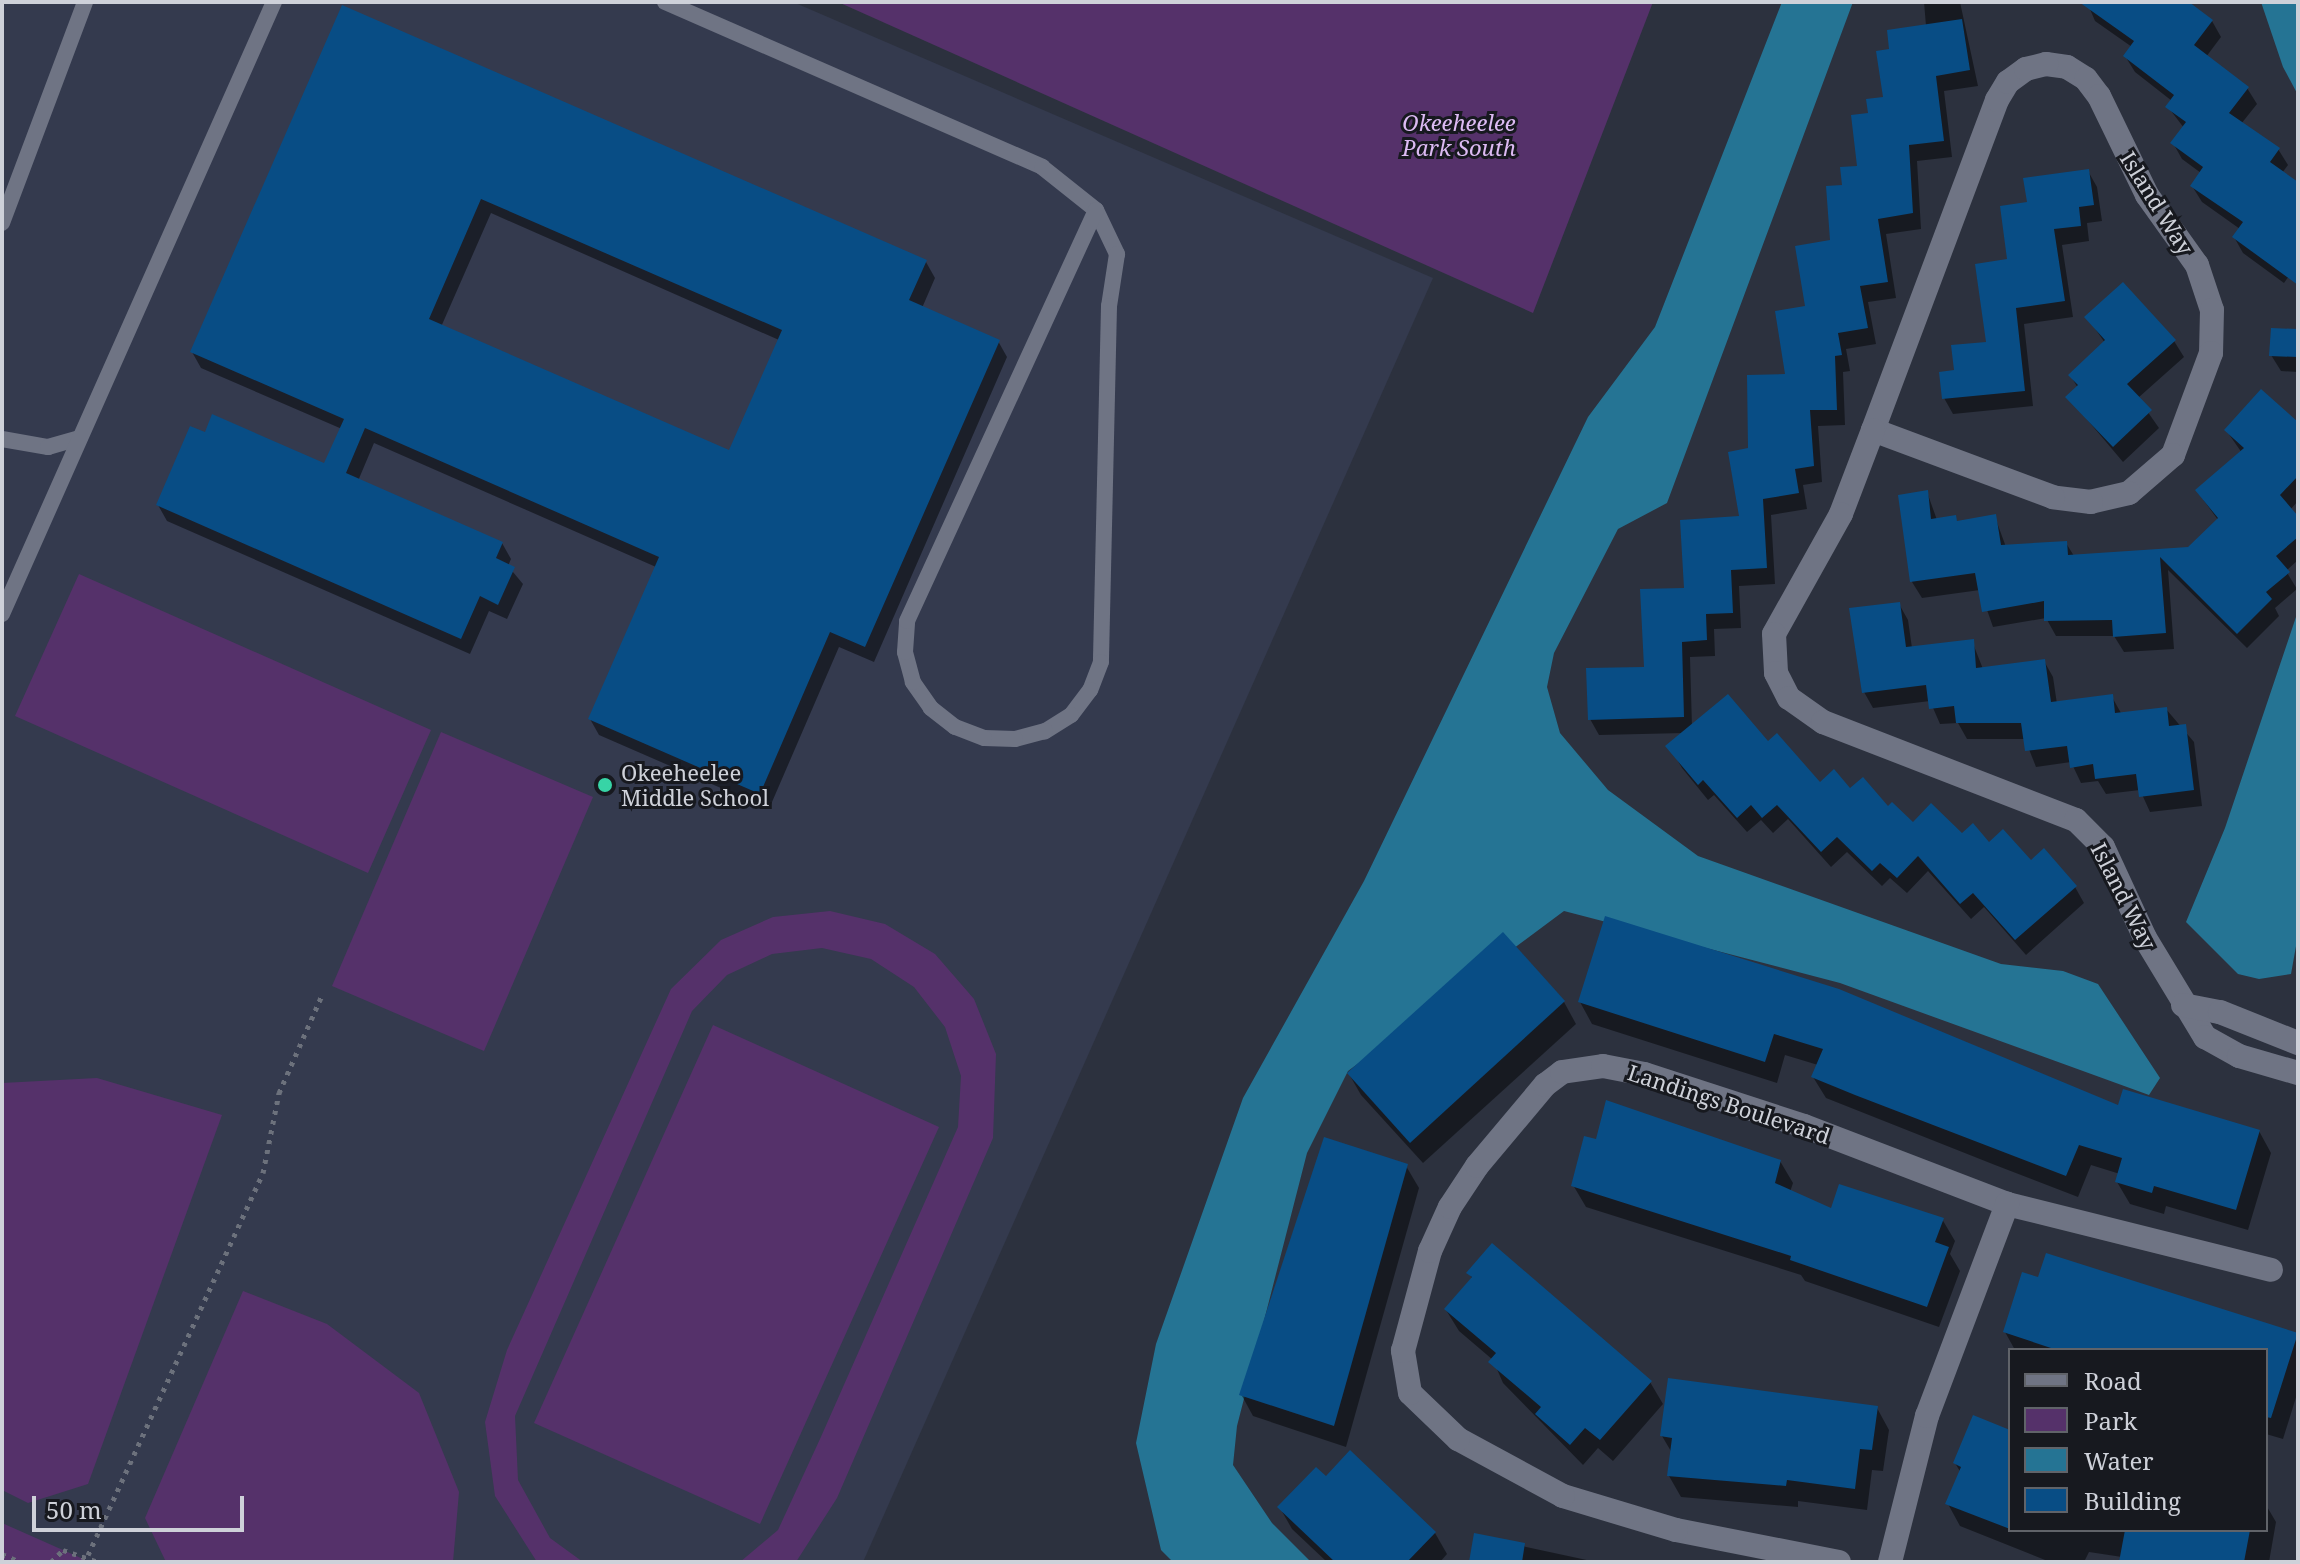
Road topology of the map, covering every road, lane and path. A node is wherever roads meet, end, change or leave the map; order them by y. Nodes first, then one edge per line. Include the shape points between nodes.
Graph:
1 (85, 2) edge
2 (274, 2) edge
3 (665, 2) edge
4 (1096, 210) junction
5 (2, 223) edge
6 (1873, 430) junction
7 (80, 438) junction
8 (2, 439) edge
9 (2, 614) edge
10 (323, 993) dead end
11 (2183, 1005) junction
12 (2298, 1043) edge
13 (2298, 1073) edge
14 (2007, 1204) junction
15 (2271, 1270) dead end
16 (2, 1554) edge
17 (88, 1555) junction
18 (20, 1562) edge
19 (51, 1562) edge
20 (97, 1562) edge
21 (1839, 1562) edge
22 (1890, 1562) edge

1 - 5 lane
2 - 7 lane
3 - 4 lane via 1042,167
4 - 4 lane via 907,621 905,652 913,682 943,717 984,738 1015,739 1045,731 1071,715 1090,690 1101,662 1109,306 1117,254
6 - 6 street, Island Way via 1997,100 2008,82 2026,69 2046,64 2067,67 2099,96 2133,169 2206,285 2212,310 2211,353 2173,455 2129,493 2072,501
6 - 11 street, Island Way via 1841,514 1774,634 1776,673 1789,698 1823,722 2076,820 2103,847
7 - 8 lane via 48,447
7 - 9 lane
10 - 17 path via 279,1093 263,1173
11 - 12 street via 2220,1012
11 - 13 street, Island Way via 2205,1037 2239,1056
14 - 15 street, Landings Boulevard
14 - 21 street, Landings Boulevard via 1746,1107 1644,1074 1582,1066 1545,1085 1450,1207 1430,1251 1403,1351 1406,1383 1423,1410 1498,1465 1563,1496 1630,1519
14 - 22 street via 1927,1416
16 - 18 path
17 - 19 path via 63,1550
17 - 20 path

